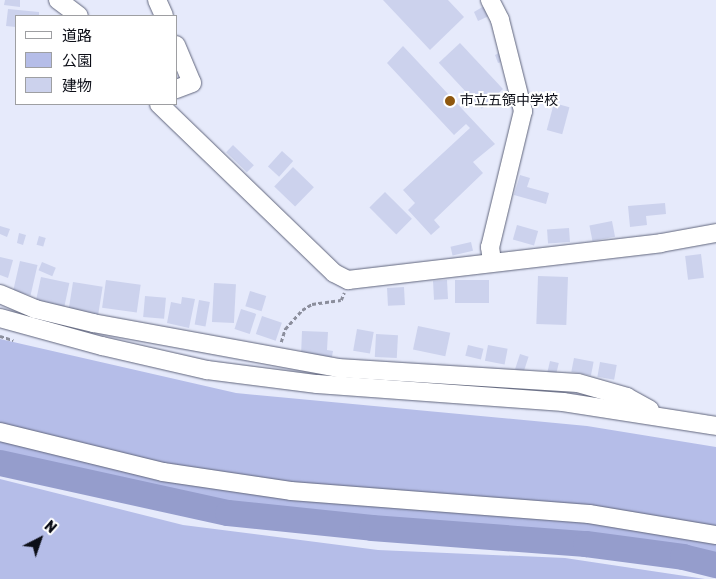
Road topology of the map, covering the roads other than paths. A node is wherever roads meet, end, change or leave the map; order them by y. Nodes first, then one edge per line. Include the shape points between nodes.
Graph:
1 (58, 0) edge
2 (157, 0) edge
3 (490, 0) edge
4 (78, 15) edge
5 (164, 15) edge
6 (178, 50) edge
7 (178, 88) edge
8 (160, 105) edge
9 (716, 233) edge
10 (492, 262) junction
11 (0, 294) edge
12 (0, 318) edge
13 (656, 414) junction
14 (716, 426) edge
15 (0, 432) edge
16 (716, 535) edge

1 - 4 street
2 - 5 street
3 - 10 street via 500,20 523,111 490,247
6 - 7 street via 192,83
8 - 10 street via 334,274 348,280
9 - 10 street via 662,243
11 - 13 street via 35,309 93,323 338,368 578,383 627,397
12 - 13 street via 207,370 317,384 563,402
13 - 14 street
15 - 16 street via 163,472 292,491 589,514

